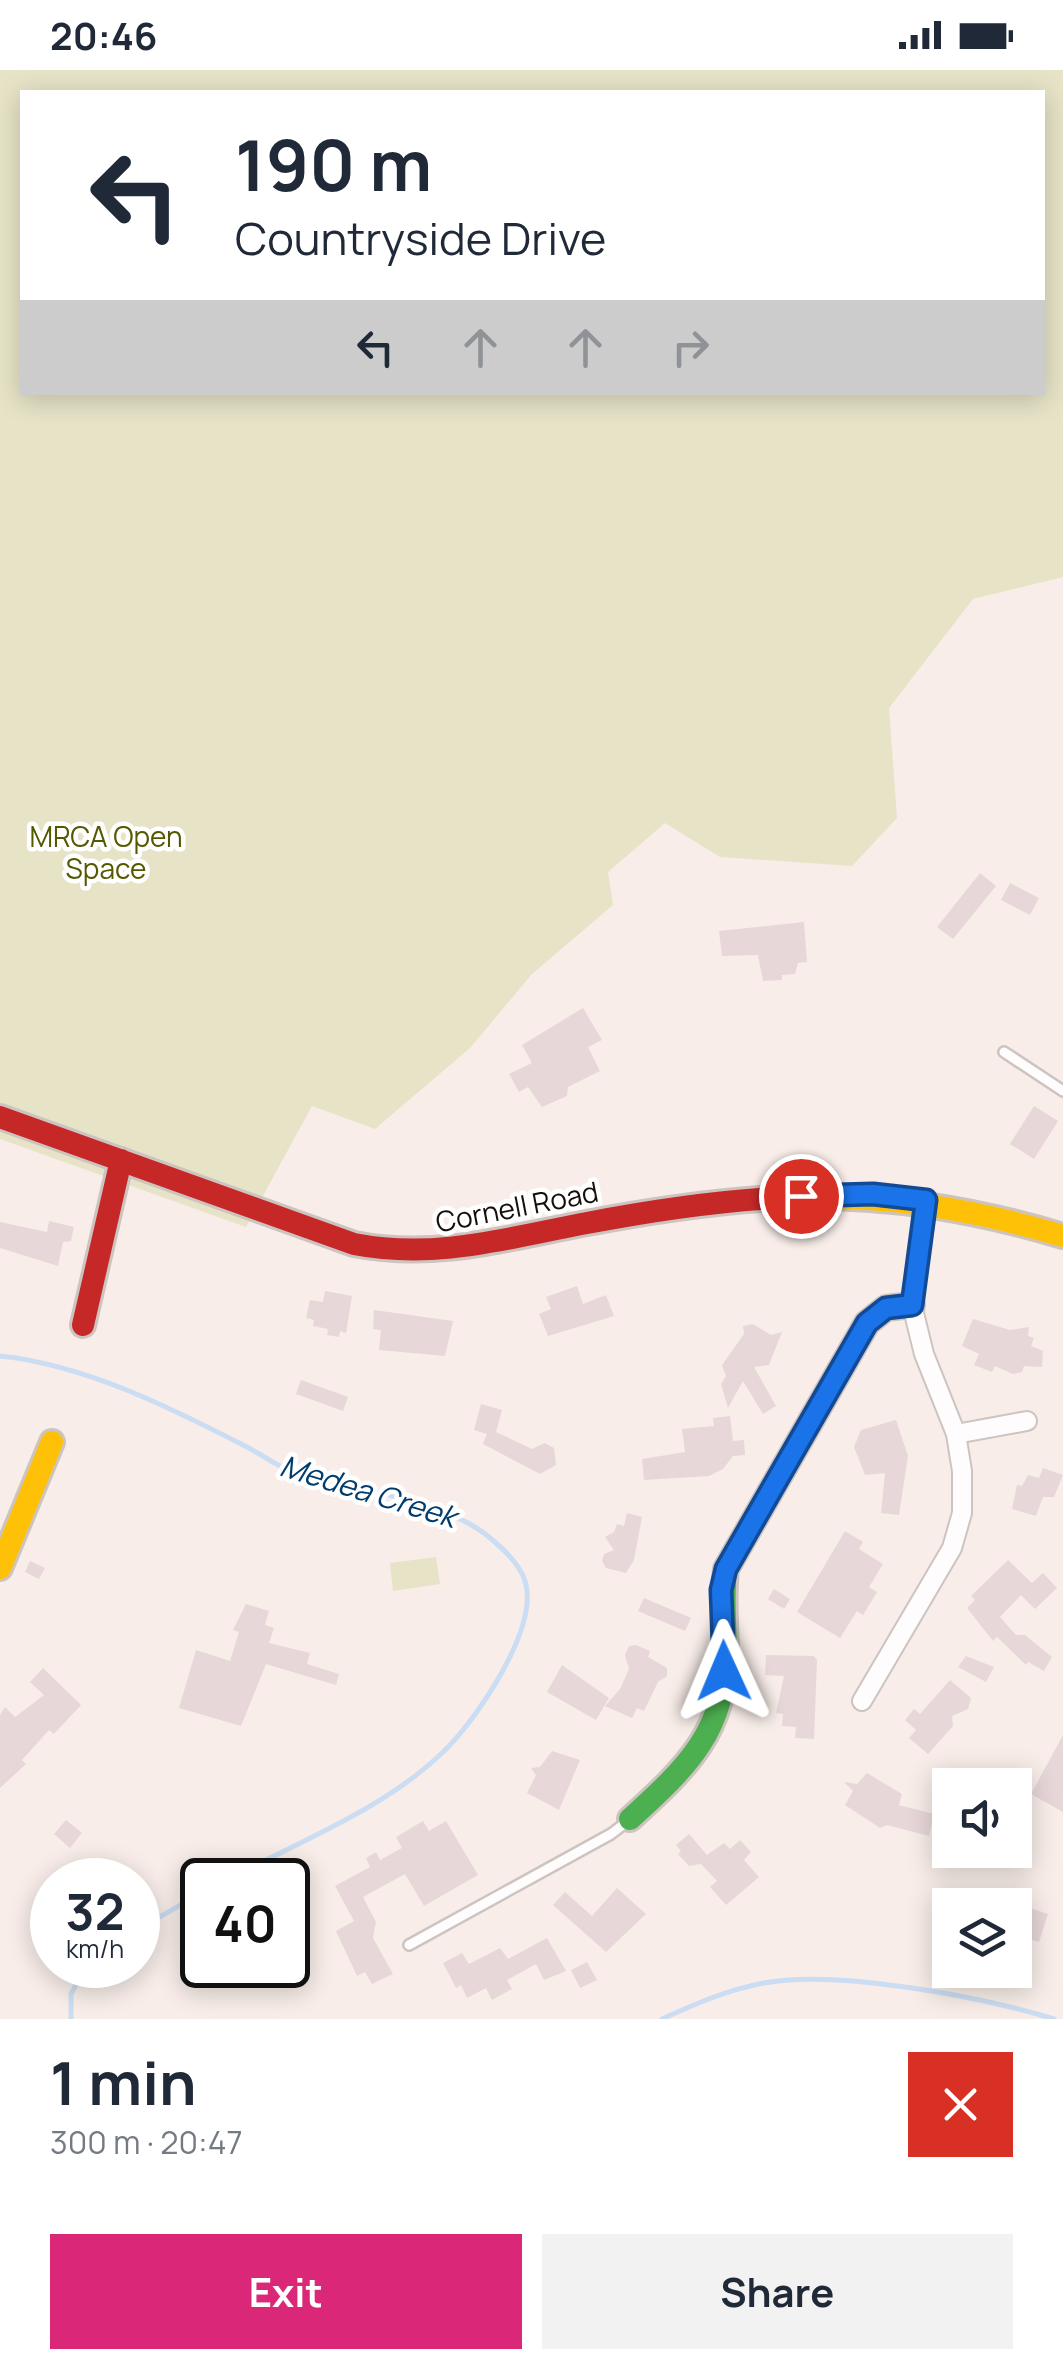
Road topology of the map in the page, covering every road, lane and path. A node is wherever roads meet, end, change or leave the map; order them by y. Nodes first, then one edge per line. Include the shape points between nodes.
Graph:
1 (1004, 1052) dead end
2 (1063, 1091) edge
3 (0, 1117) edge
4 (121, 1160) junction
5 (926, 1200) junction
6 (1063, 1236) edge
7 (912, 1305) junction
8 (84, 1325) dead end
9 (1027, 1421) dead end
10 (956, 1434) junction
11 (52, 1442) dead end
12 (0, 1568) edge
13 (862, 1701) dead end
14 (630, 1818) joint
15 (409, 1945) dead end

1 - 2 lane
3 - 4 main road, Cornell Road
4 - 5 main road, Cornell Road via 354,1244 407,1256 762,1198 873,1194
4 - 8 main road
5 - 6 main road, Cornell Road
5 - 7 street
7 - 10 street
7 - 14 main road via 886,1308 867,1323 736,1546 721,1590 726,1648 710,1732 688,1768
9 - 10 street
10 - 13 street via 962,1513 952,1548
11 - 12 main road
14 - 15 lane

